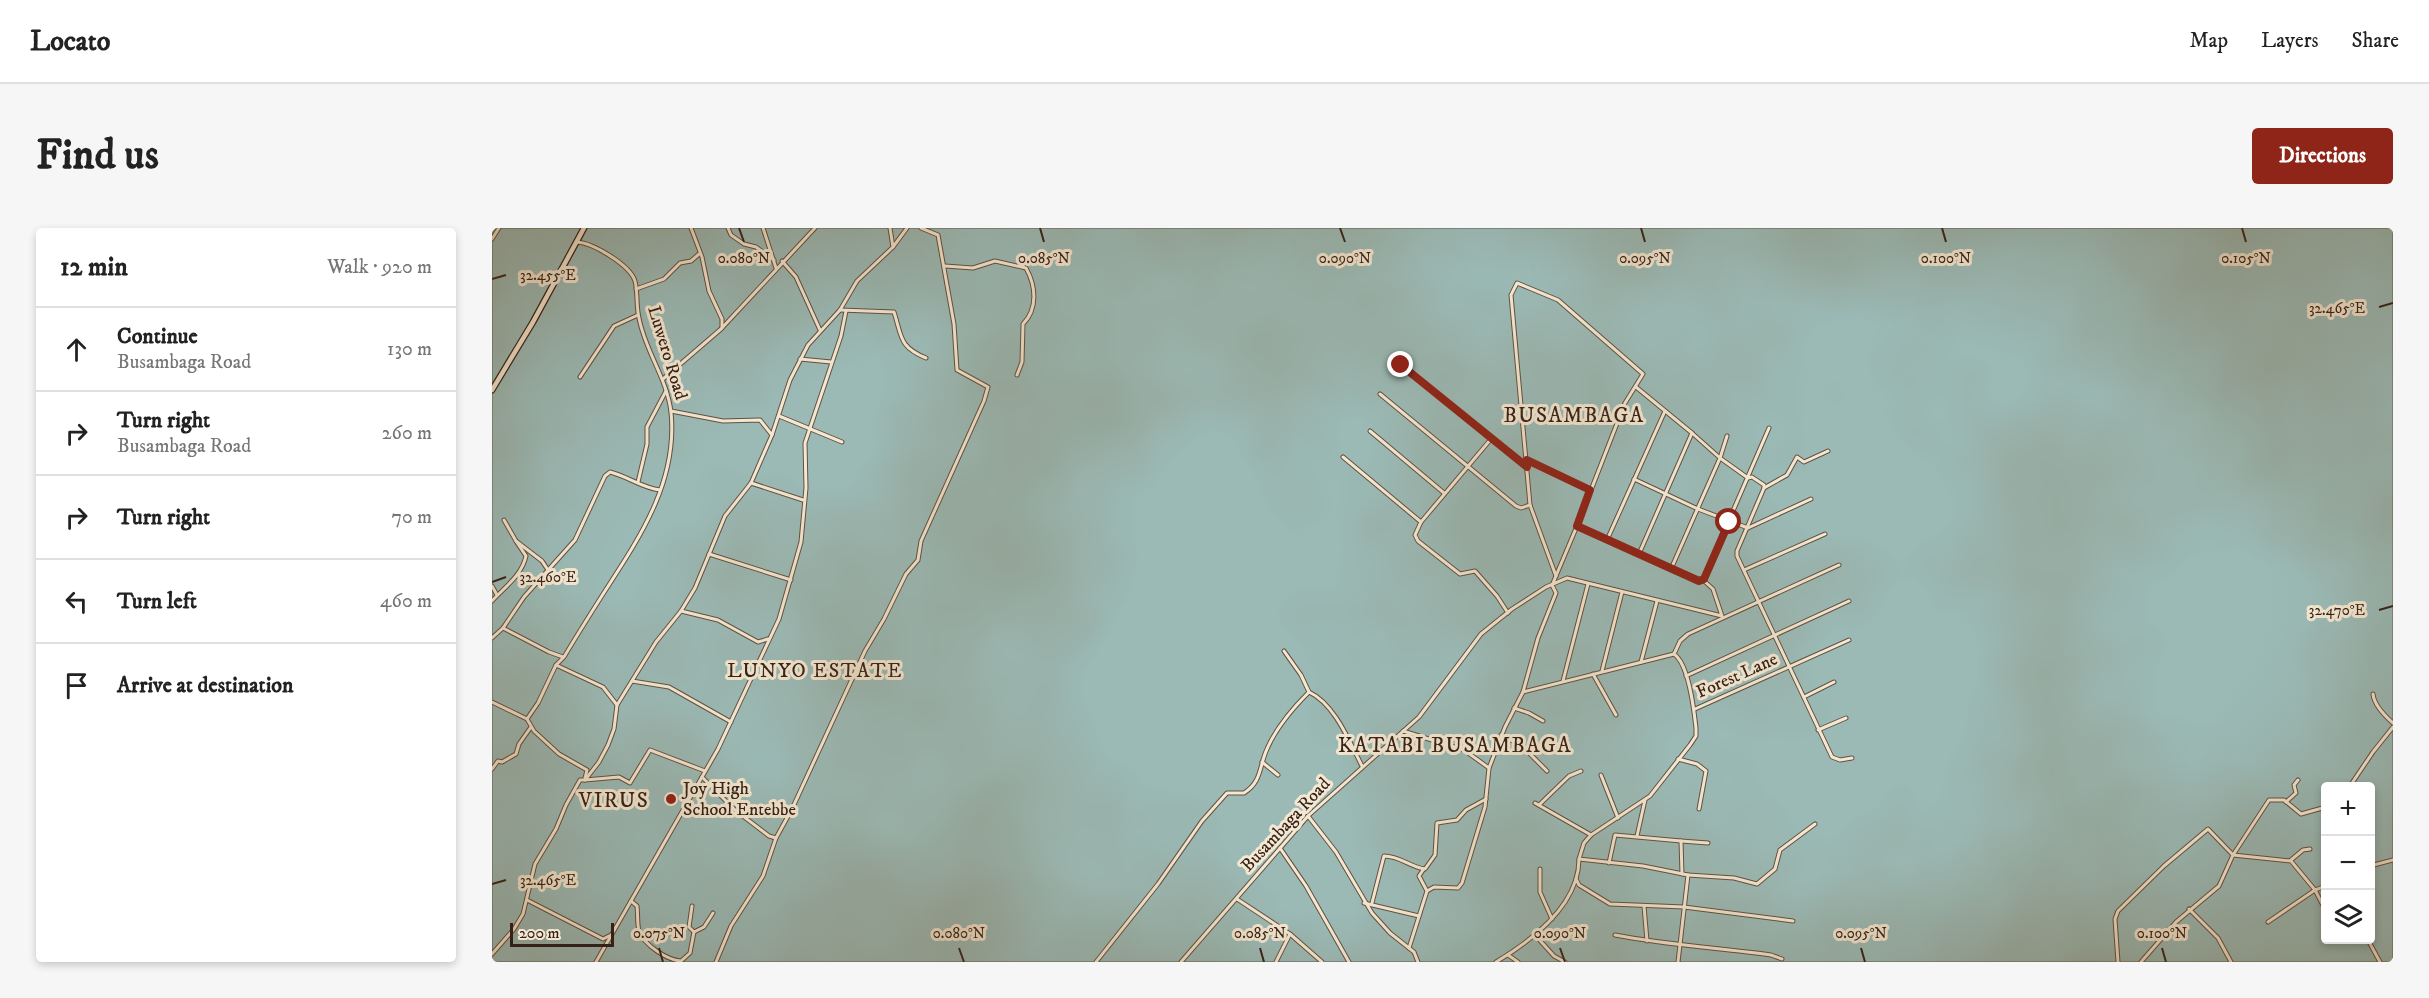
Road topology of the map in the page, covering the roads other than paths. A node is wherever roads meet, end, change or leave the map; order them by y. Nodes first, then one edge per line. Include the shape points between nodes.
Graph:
1 (500, 228) edge
2 (584, 228) edge
3 (691, 228) edge
4 (728, 228) edge
5 (763, 228) edge
6 (815, 228) edge
7 (890, 228) edge
8 (906, 228) edge
9 (921, 228) edge
10 (492, 239) edge
11 (577, 242) junction
12 (893, 247) junction
13 (699, 254) junction
14 (774, 260) junction
15 (782, 261) junction
16 (945, 266) junction
17 (776, 268) junction
18 (636, 290) junction
19 (840, 310) junction
20 (846, 310) junction
21 (638, 315) junction
22 (722, 329) junction
23 (820, 330) junction
24 (926, 358) dead end
25 (800, 359) junction
26 (831, 362) junction
27 (1401, 365) dead end
28 (1017, 375) dead end
29 (580, 377) dead end
30 (663, 379) junction
31 (1636, 387) junction
32 (492, 390) edge
33 (666, 391) junction
34 (1380, 394) dead end
35 (671, 411) junction
36 (1665, 411) junction
37 (779, 416) junction
38 (810, 427) junction
39 (1769, 428) dead end
40 (1370, 431) dead end
41 (1692, 432) junction
42 (772, 435) junction
43 (1727, 436) dead end
44 (1491, 439) junction
45 (842, 442) dead end
46 (1828, 451) dead end
47 (1342, 458) dead end
48 (1720, 458) junction
49 (1527, 460) junction
50 (1468, 467) junction
51 (1527, 467) junction
52 (1748, 478) junction
53 (1634, 479) junction
54 (638, 482) junction
55 (751, 483) junction
56 (1764, 488) junction
57 (660, 490) junction
58 (1590, 490) junction
59 (1666, 493) junction
60 (1444, 494) junction
61 (1811, 499) dead end
62 (804, 500) junction
63 (1530, 506) junction
64 (1698, 509) junction
65 (504, 520) dead end
66 (1421, 522) junction
67 (1729, 522) junction
68 (1577, 526) junction
69 (1748, 528) junction
70 (1825, 534) dead end
71 (1607, 540) junction
72 (516, 541) junction
73 (709, 554) junction
74 (1639, 554) junction
75 (1839, 565) dead end
76 (1671, 569) junction
77 (548, 570) junction
78 (1744, 570) junction
79 (1556, 576) junction
80 (791, 580) junction
81 (1703, 580) junction
82 (1588, 584) junction
83 (1552, 585) junction
84 (492, 586) edge
85 (1622, 592) junction
86 (497, 595) junction
87 (492, 601) edge
88 (1657, 601) junction
89 (1760, 601) junction
90 (1849, 601) dead end
91 (681, 611) junction
92 (1508, 613) junction
93 (1722, 616) junction
94 (503, 628) junction
95 (1775, 635) junction
96 (492, 638) edge
97 (770, 639) junction
98 (1849, 640) dead end
99 (1284, 651) dead end
100 (1674, 654) junction
101 (564, 657) junction
102 (1641, 662) junction
103 (556, 665) junction
104 (1790, 668) junction
105 (1602, 671) junction
106 (1593, 674) junction
107 (1686, 676) junction
108 (632, 681) junction
109 (1563, 681) junction
110 (1834, 682) dead end
111 (1309, 692) junction
112 (1523, 692) junction
113 (2373, 694) dead end
114 (1803, 698) junction
115 (492, 702) edge
116 (617, 705) junction
117 (1514, 708) junction
118 (1694, 710) junction
119 (1616, 716) dead end
120 (1846, 717) dead end
121 (527, 719) junction
122 (1543, 721) dead end
123 (731, 722) junction
124 (2393, 723) edge
125 (531, 727) junction
126 (2393, 727) edge
127 (1818, 730) junction
128 (1402, 731) junction
129 (1502, 735) junction
130 (1852, 758) dead end
131 (1678, 759) junction
132 (1262, 762) junction
133 (1362, 766) junction
134 (1489, 768) junction
135 (492, 769) edge
136 (705, 771) junction
137 (1547, 771) dead end
138 (1581, 771) dead end
139 (1601, 775) dead end
140 (1278, 776) dead end
141 (702, 777) junction
142 (585, 780) junction
143 (2298, 780) dead end
144 (2353, 782) edge
145 (1486, 799) junction
146 (1645, 800) junction
147 (2286, 802) junction
148 (2321, 808) edge
149 (1699, 809) dead end
150 (1308, 816) junction
151 (1619, 818) junction
152 (1815, 824) dead end
153 (1591, 836) junction
154 (1637, 836) junction
155 (776, 838) junction
156 (1681, 840) junction
157 (1708, 843) dead end
158 (1280, 848) junction
159 (2310, 849) dead end
160 (2233, 855) junction
161 (1579, 859) junction
162 (2290, 860) junction
163 (2393, 860) edge
164 (1609, 863) junction
165 (2375, 865) edge
166 (1425, 869) junction
167 (1540, 869) dead end
168 (1682, 874) junction
169 (1688, 875) junction
170 (1576, 879) junction
171 (2321, 888) edge
172 (2315, 890) junction
173 (1427, 891) junction
174 (1237, 899) junction
175 (527, 900) junction
176 (631, 901) junction
177 (1364, 903) junction
178 (1372, 903) junction
179 (2321, 903) edge
180 (692, 906) dead end
181 (1644, 906) junction
182 (1684, 907) junction
183 (2189, 909) junction
184 (713, 913) dead end
185 (1419, 916) junction
186 (1552, 919) junction
187 (1793, 921) dead end
188 (2268, 922) dead end
189 (694, 932) junction
190 (612, 934) junction
191 (1290, 934) junction
192 (1535, 935) junction
193 (1616, 935) dead end
194 (1647, 941) junction
195 (1679, 943) junction
196 (2371, 944) edge
197 (1409, 948) junction
198 (492, 954) edge
199 (1508, 955) junction
200 (1782, 958) dead end
201 (596, 962) edge
202 (716, 962) edge
203 (1096, 962) edge
204 (1182, 962) edge
205 (1276, 962) edge
206 (1322, 962) edge
207 (1348, 962) edge
208 (1418, 962) edge
209 (1496, 962) edge
210 (1518, 962) edge
211 (1565, 962) edge
212 (1678, 962) edge
213 (2118, 962) edge
214 (2141, 962) edge
215 (2231, 962) edge
216 (2380, 962) edge

1 - 10 street
2 - 11 street
3 - 13 street
4 - 14 street via 731,235
5 - 14 street
6 - 15 street
7 - 12 street
8 - 12 street
9 - 16 street via 938,234
11 - 18 street, Luwero Road via 596,246 617,262 634,279
11 - 32 street
12 - 19 street via 857,281
13 - 18 street via 680,263 664,279
13 - 22 street
14 - 17 street
15 - 17 street
15 - 23 street via 796,277
16 - 28 street via 973,268 995,261 1026,268 1033,280 1034,300 1023,324 1022,362
16 - 155 street via 957,370 988,387 984,401 921,542 917,562 904,577 865,651
17 - 22 street
18 - 21 street, Luwero Road
19 - 20 street
19 - 23 street
20 - 24 street via 894,312 904,344 910,352
20 - 26 street
21 - 29 street via 614,326
21 - 30 street, Luwero Road via 648,349
22 - 30 street
23 - 25 street
25 - 26 street
25 - 37 street via 789,380
26 - 38 street
27 - 44 street
30 - 33 street, Luwero Road
31 - 36 street
31 - 49 street via 1642,373 1558,300 1514,285 1511,295
31 - 58 street via 1625,403
33 - 35 street, Luwero Road
33 - 54 street via 647,427
34 - 50 street
35 - 42 street via 723,421 760,420
35 - 57 street, Luwero Road via 671,446
36 - 41 street
36 - 53 street
37 - 38 street
37 - 42 street
38 - 45 street
38 - 62 street via 805,444
39 - 52 street
40 - 60 street
41 - 48 street
41 - 59 street
42 - 55 street
43 - 48 street
44 - 50 street
44 - 51 street
46 - 56 street via 1804,462 1797,457 1787,475
47 - 66 street
48 - 52 street
48 - 64 street
49 - 51 street
49 - 58 street
50 - 60 street
50 - 63 street via 1518,508
51 - 63 street
52 - 56 street via 1764,484
52 - 67 street
53 - 59 street
53 - 71 street
54 - 57 street
54 - 77 street via 610,472 605,476 574,540
55 - 62 street
55 - 73 street via 725,516
56 - 69 street
57 - 101 street, Luwero Road via 643,531
58 - 68 street
59 - 64 street
59 - 74 street
60 - 66 street
61 - 69 street
62 - 80 street via 801,542
63 - 79 street
64 - 67 street
64 - 76 street
65 - 72 street
66 - 92 street via 1415,535 1418,541 1460,573 1475,571
67 - 69 street
67 - 81 street
68 - 71 street
68 - 79 street
69 - 78 street via 1737,554
70 - 78 street
71 - 74 street
72 - 77 street
72 - 86 street via 526,556 525,562
73 - 80 street
73 - 91 street
74 - 76 street
75 - 89 street
76 - 81 street
77 - 94 street via 510,614
78 - 89 street
79 - 83 street
80 - 97 street
81 - 93 street via 1713,589
82 - 83 street via 1563,578
82 - 85 street
82 - 109 street
83 - 92 street, Busambaga Road
83 - 112 street via 1556,593
84 - 86 street
85 - 88 street
85 - 105 street
86 - 87 street
88 - 93 street
88 - 102 street
89 - 93 street
89 - 95 street
90 - 95 street
91 - 97 street via 718,620 758,642
91 - 108 street
92 - 128 street, Busambaga Road via 1474,642 1419,717
93 - 100 street via 1683,638
94 - 96 street
94 - 101 street
95 - 104 street
95 - 107 street
97 - 123 street
98 - 104 street, Forest Lane
99 - 111 street
100 - 102 street
100 - 107 street
101 - 103 street, Luwero Road
102 - 105 street
103 - 116 street via 603,687
103 - 121 street, Luwero Road
104 - 114 street
104 - 118 street, Forest Lane
105 - 106 street
106 - 109 street
106 - 119 street
107 - 118 street
108 - 116 street
108 - 123 street via 669,687
109 - 112 street
110 - 114 street
111 - 132 street via 1274,736
111 - 133 street via 1337,718
112 - 117 street
113 - 124 street
114 - 127 street
115 - 121 street
116 - 142 street via 608,745
117 - 122 street
117 - 129 street
118 - 131 street via 1696,736
120 - 127 street
121 - 125 street
123 - 136 street
125 - 135 street via 516,754 498,761
125 - 142 street via 559,754 586,770
126 - 144 street
127 - 130 street via 1832,756 1840,760
128 - 133 street, Busambaga Road
128 - 134 street via 1464,750
129 - 134 street
129 - 137 street via 1522,746
131 - 146 street
131 - 149 street via 1706,771
132 - 140 street
132 - 203 street via 1257,782 1244,793 1227,793 1216,805
133 - 150 street, Busambaga Road
134 - 145 street
136 - 141 street
136 - 142 street via 650,750 630,783 619,777
138 - 153 street via 1569,776 1537,804
139 - 151 street
141 - 155 street via 735,810
141 - 176 street
142 - 175 street via 580,780 540,855
143 - 147 street via 2296,793
145 - 166 street via 1457,820 1437,823 1435,855
145 - 173 street via 1462,883 1458,888 1434,887
146 - 151 street
146 - 154 street
147 - 148 street via 2301,814
147 - 160 street via 2269,800
150 - 158 street, Busambaga Road
150 - 177 street via 1336,852
151 - 153 street
152 - 169 street via 1780,850 1774,869 1757,884
153 - 161 street
154 - 156 street
154 - 164 street via 1615,835
155 - 202 street via 763,876 731,926
156 - 157 street
156 - 168 street
158 - 174 street, Busambaga Road
158 - 207 street
159 - 162 street
160 - 162 street
160 - 183 street via 2218,886
160 - 213 street via 2208,829 2164,866 2118,911
161 - 164 street
161 - 170 street
162 - 172 street
163 - 165 street
164 - 168 street
166 - 173 street via 1419,876
166 - 178 street via 1384,856
167 - 186 street via 1540,892
168 - 169 street
169 - 182 street
170 - 181 street via 1579,885 1610,904
170 - 186 street
171 - 172 street
172 - 179 street
172 - 188 street
173 - 185 street
174 - 191 street
174 - 204 street, Busambaga Road
175 - 190 street via 603,939
175 - 198 street via 519,922
176 - 189 street via 637,906 640,932 646,942 674,960 681,961 690,953
176 - 190 street
177 - 178 street
177 - 197 street
178 - 185 street
180 - 189 street via 688,927
181 - 182 street
181 - 194 street
182 - 187 street
182 - 195 street
183 - 214 street
183 - 215 street via 2220,941
184 - 189 street via 704,927
185 - 197 street
186 - 192 street
190 - 201 street
191 - 205 street
191 - 206 street
192 - 199 street
192 - 211 street
193 - 194 street
194 - 195 street
195 - 200 street
195 - 212 street
196 - 216 street
197 - 208 street
199 - 209 street
199 - 210 street

